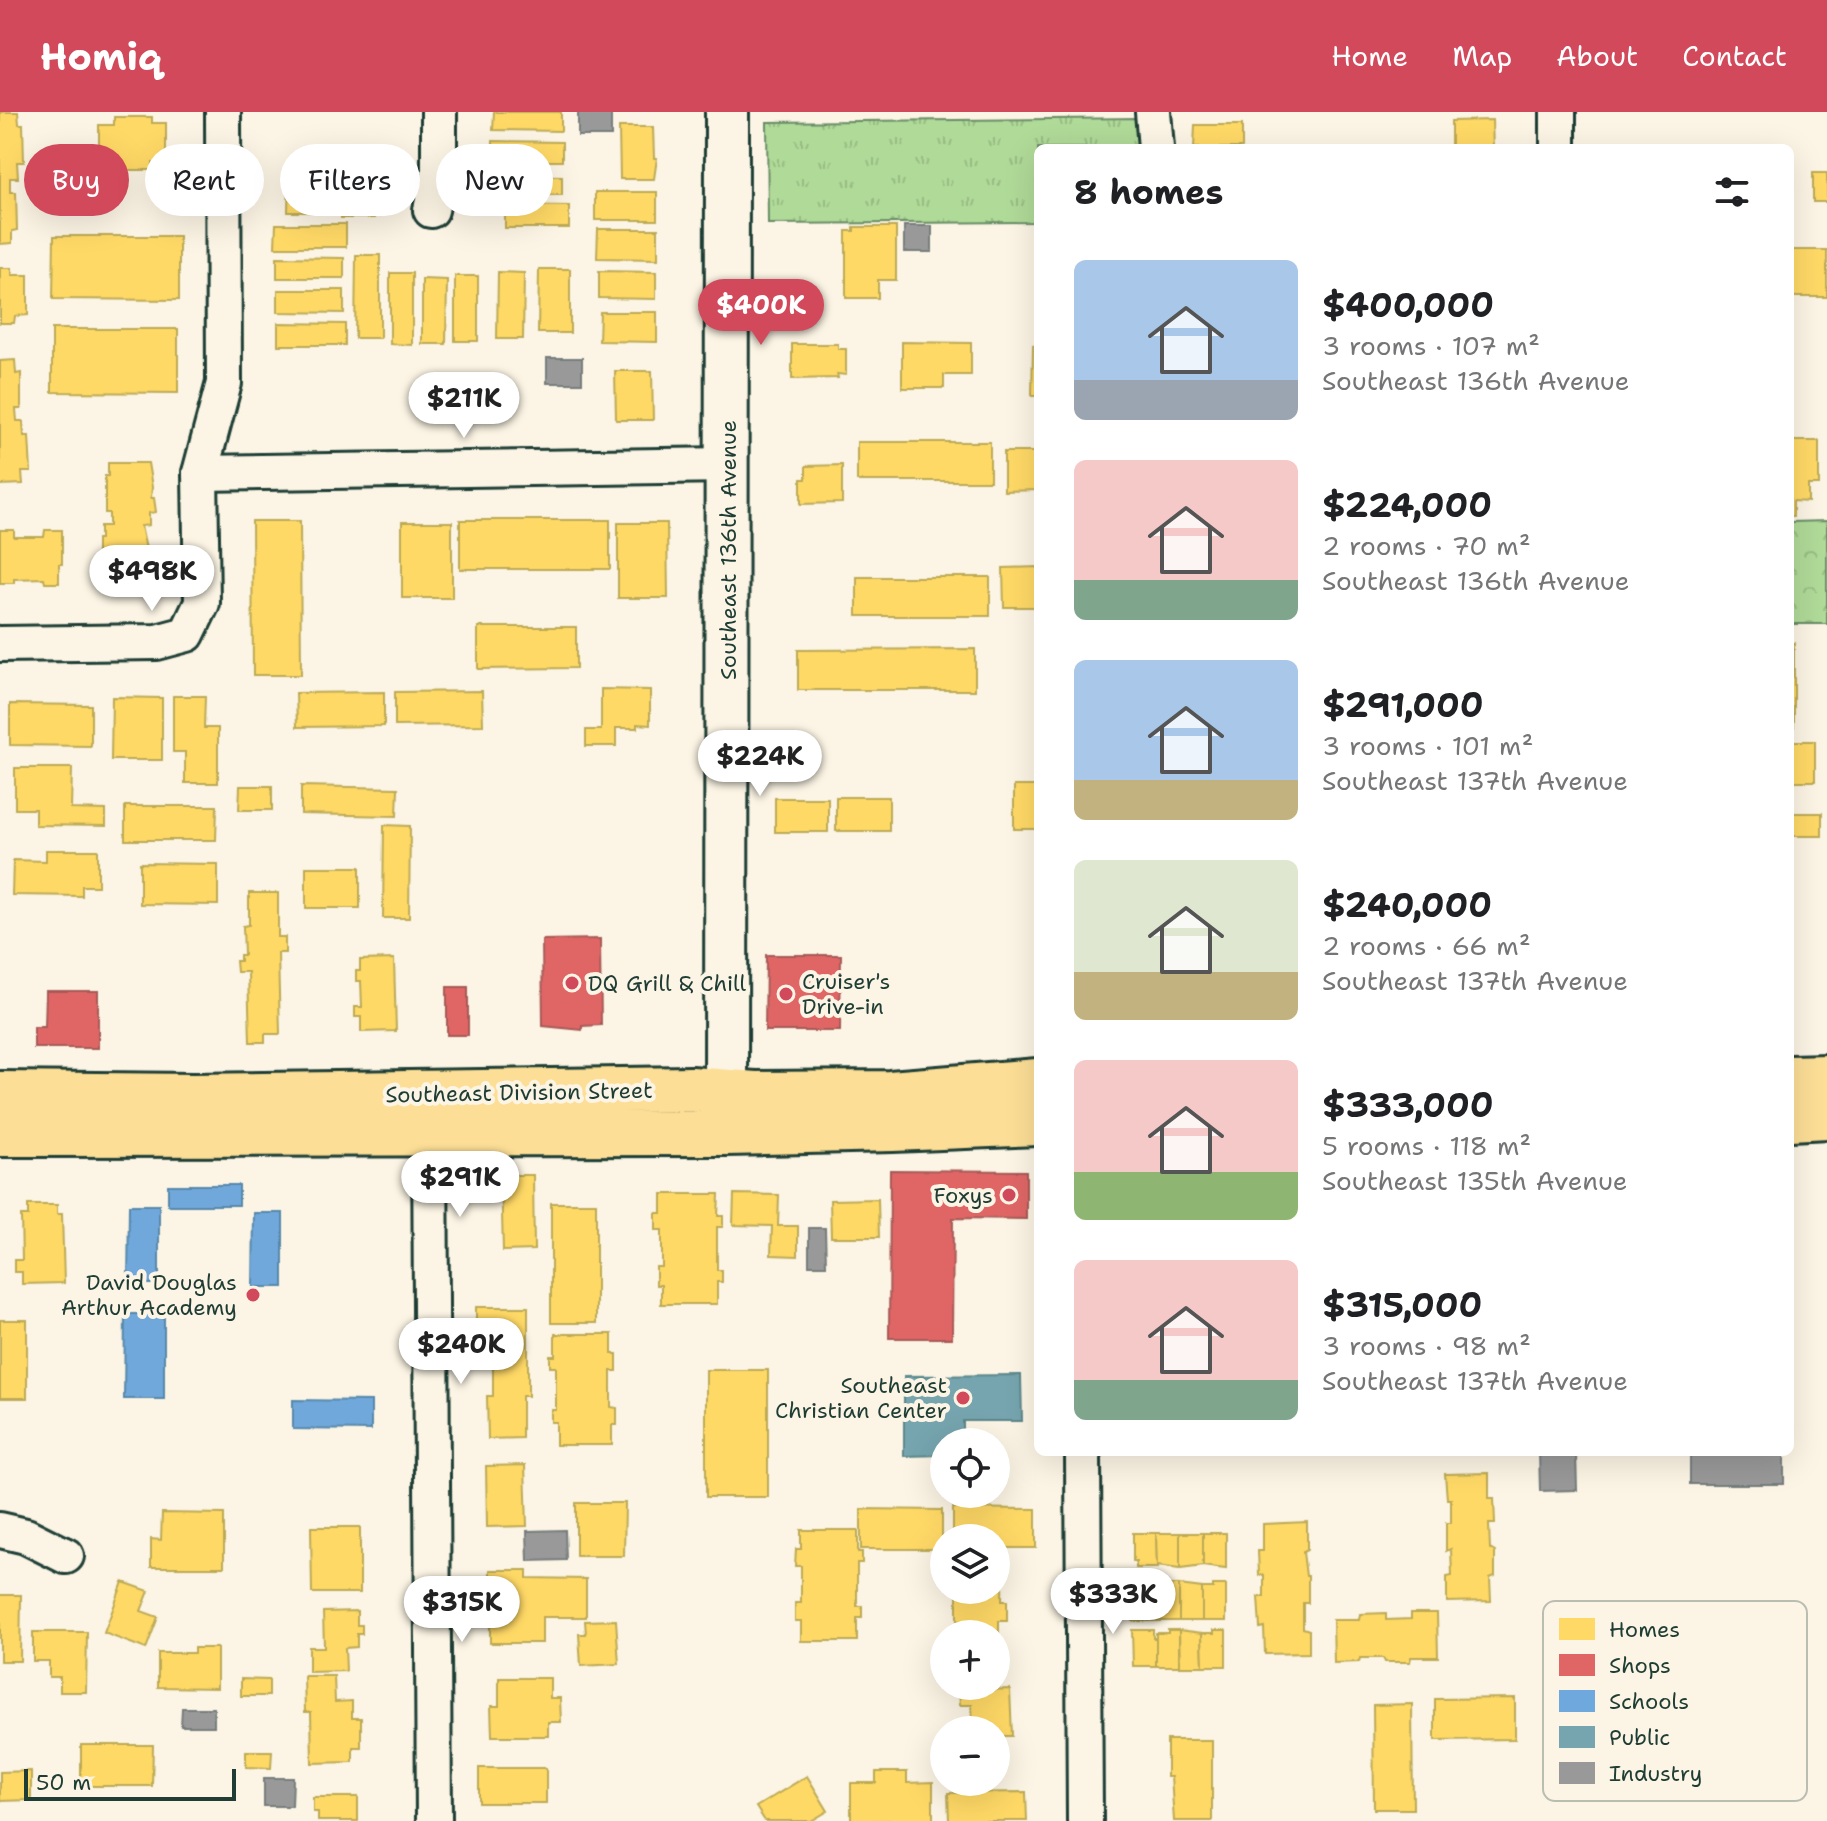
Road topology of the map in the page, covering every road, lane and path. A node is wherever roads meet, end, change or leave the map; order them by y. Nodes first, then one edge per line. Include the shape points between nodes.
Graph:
1 (223, 112) edge
2 (439, 112) edge
3 (727, 112) edge
4 (1153, 112) edge
5 (1558, 112) edge
6 (1156, 144) edge
7 (1558, 144) edge
8 (431, 210) dead end
9 (728, 465) junction
10 (200, 473) junction
11 (0, 644) edge
12 (1827, 1077) edge
13 (1794, 1078) edge
14 (1034, 1081) edge
15 (0, 1094) edge
16 (726, 1112) junction
17 (1827, 1116) edge
18 (1794, 1118) edge
19 (1034, 1123) edge
20 (0, 1134) edge
21 (430, 1134) junction
22 (1083, 1456) edge
23 (0, 1530) edge
24 (66, 1556) dead end
25 (434, 1821) edge
26 (1085, 1821) edge

1 - 10 street via 224,383
2 - 8 street via 439,174
3 - 9 street, Southeast 136th Avenue
4 - 6 street
5 - 7 street
9 - 10 street
9 - 16 street, Southeast 136th Avenue
10 - 11 street via 202,603 187,634 157,642
12 - 13 main road
14 - 16 main road, Southeast Division Street via 890,1093 755,1094
15 - 16 main road, Southeast Division Street via 691,1089
16 - 19 main road, Southeast Division Street
16 - 21 main road, Southeast Division Street
17 - 18 main road
20 - 21 main road, Southeast Division Street
21 - 25 street
22 - 26 street
23 - 24 street

